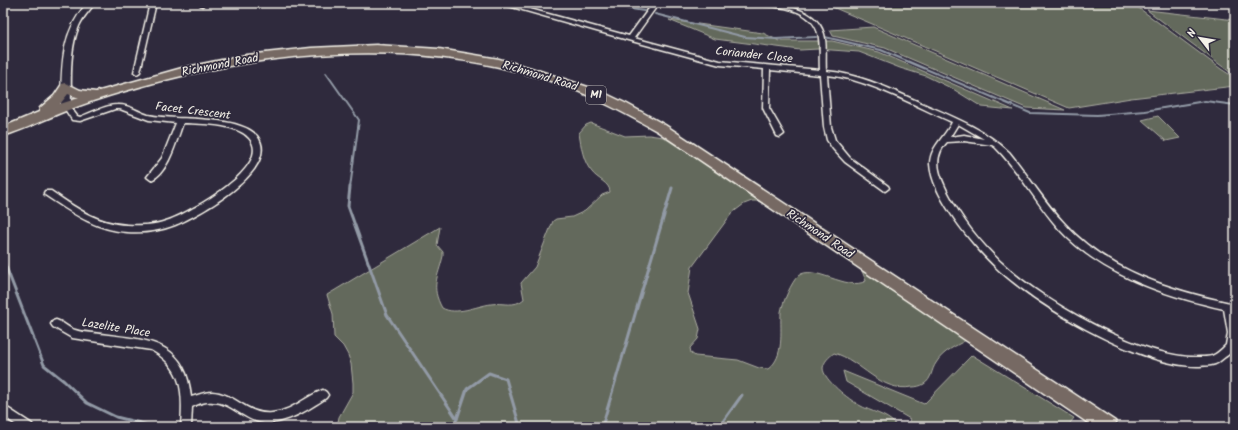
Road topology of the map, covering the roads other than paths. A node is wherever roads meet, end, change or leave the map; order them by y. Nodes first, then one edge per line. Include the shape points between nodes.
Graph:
1 (91, 3) edge
2 (153, 3) edge
3 (501, 3) edge
4 (656, 3) edge
5 (733, 3) edge
6 (630, 38) junction
7 (767, 68) junction
8 (137, 72) dead end
9 (823, 73) junction
10 (66, 87) junction
11 (98, 95) junction
12 (66, 106) junction
13 (180, 121) junction
14 (956, 122) junction
15 (6, 131) edge
16 (780, 134) dead end
17 (945, 140) junction
18 (997, 145) junction
19 (151, 177) dead end
20 (885, 188) dead end
21 (48, 194) dead end
22 (1231, 307) edge
23 (56, 324) dead end
24 (323, 395) dead end
25 (188, 403) junction
26 (3, 410) edge
27 (28, 427) edge
28 (186, 427) edge
29 (1109, 427) edge

1 - 10 street via 76,26 71,42
2 - 8 street
3 - 6 street, Coriander Close
4 - 6 street
5 - 9 street via 780,5 809,16 820,31
6 - 7 street, Coriander Close via 720,63
7 - 9 street, Coriander Close
7 - 16 street via 766,108
9 - 14 street, Coriander Close via 860,79
9 - 20 street via 830,138 838,151
10 - 11 highway via 82,95
10 - 12 street
10 - 15 highway via 46,110
11 - 12 highway, Richmond Road / M1
11 - 29 highway, Richmond Road / M1 via 238,60 351,49 410,50 460,56 498,63 570,84 610,101 661,128
12 - 13 street, Facet Crescent via 75,118 80,119 120,106 149,118
12 - 15 highway, Richmond Road / M1
13 - 19 street via 160,168
13 - 21 street, Facet Crescent via 202,122 248,132 255,139 258,149 254,162 243,176 221,196 193,214 169,224 121,228 102,225 84,217
14 - 17 street
14 - 18 street, Coriander Close via 978,132
17 - 18 street via 964,138
17 - 22 street via 934,152 935,169 942,189 959,220 1009,275 1066,314 1143,350 1198,363 1220,358 1230,347
18 - 22 street, Coriander Close via 1060,224 1097,256 1158,287
23 - 25 street, Lazelite Place via 72,334 152,346 160,350 172,360 185,379
24 - 25 street via 304,407 272,418 254,416 216,397
25 - 28 street, Lazelite Place
26 - 27 street

